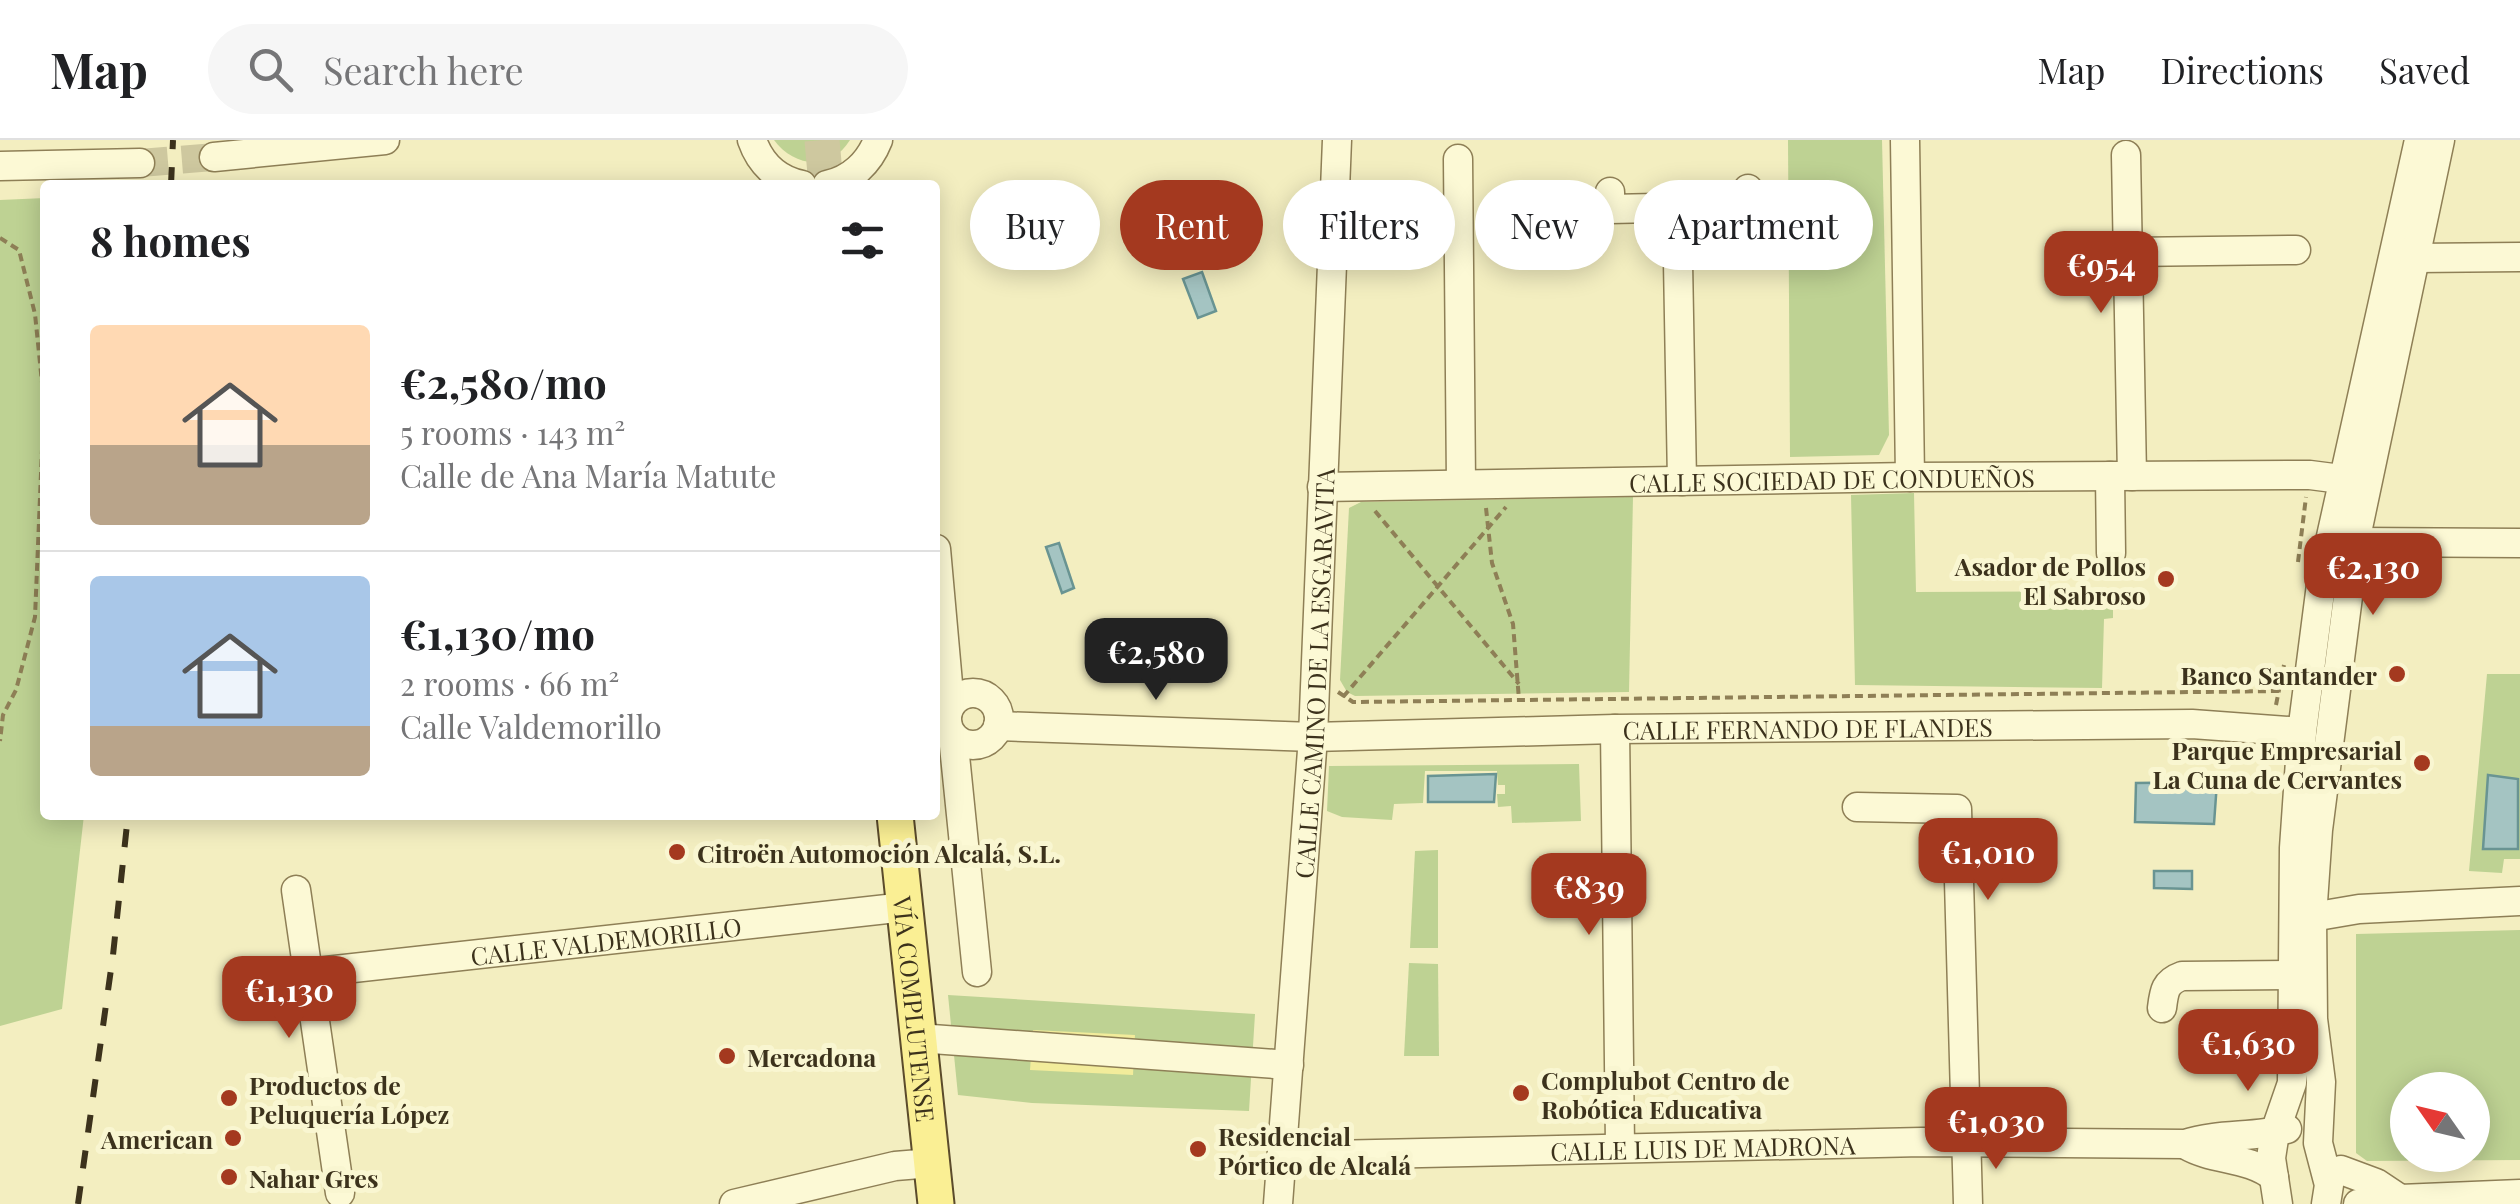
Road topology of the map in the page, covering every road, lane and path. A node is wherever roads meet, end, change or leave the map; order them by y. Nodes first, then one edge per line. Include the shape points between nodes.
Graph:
1 (386, 140) edge
2 (752, 140) edge
3 (878, 140) edge
4 (1337, 140) edge
5 (1905, 140) edge
6 (2418, 140) edge
7 (2440, 140) edge
8 (2126, 155) dead end
9 (214, 156) tunnel mouth
10 (1458, 159) dead end
11 (140, 163) tunnel mouth
12 (0, 166) edge
13 (779, 180) edge
14 (854, 180) edge
15 (0, 238) edge
16 (2296, 250) dead end
17 (2129, 252) junction
18 (2520, 257) edge
19 (2415, 258) junction
20 (1678, 270) edge
21 (40, 363) edge
22 (2121, 476) junction
23 (1910, 477) junction
24 (2341, 479) junction
25 (1682, 481) junction
26 (1461, 483) junction
27 (1322, 487) junction
28 (2301, 494) dead end
29 (40, 498) edge
30 (1485, 500) dead end
31 (1514, 500) dead end
32 (1368, 503) dead end
33 (1487, 528) junction
34 (2355, 542) junction
35 (2520, 542) edge
36 (2111, 553) dead end
37 (2297, 574) dead end
38 (1437, 586) junction
39 (940, 594) edge
40 (2286, 652) dead end
41 (1334, 682) dead end
42 (1519, 684) junction
43 (1343, 698) junction
44 (1519, 700) junction
45 (950, 706) junction
46 (998, 726) junction
47 (1616, 728) junction
48 (2302, 732) junction
49 (953, 736) junction
50 (1325, 736) junction
51 (0, 740) edge
52 (1857, 806) dead end
53 (896, 820) edge
54 (296, 890) dead end
55 (2520, 901) edge
56 (905, 906) junction
57 (2312, 917) junction
58 (977, 972) dead end
59 (308, 974) junction
60 (2292, 975) junction
61 (2162, 1008) dead end
62 (918, 1038) junction
63 (1289, 1064) junction
64 (2291, 1090) junction
65 (2321, 1098) junction
66 (1967, 1142) junction
67 (2318, 1144) junction
68 (2230, 1145) junction
69 (1620, 1146) junction
70 (1283, 1156) junction
71 (932, 1163) junction
72 (2284, 1167) edge
73 (340, 1193) dead end
74 (2520, 1194) edge
75 (2355, 1195) edge
76 (734, 1204) edge
77 (936, 1204) edge
78 (1278, 1204) edge
79 (1968, 1204) edge

1 - 9 street
2 - 13 street
3 - 14 street
4 - 27 street, CALLE CAMINO DE LA ESGARAVITA
5 - 23 street
6 - 24 street
7 - 19 street
8 - 17 street
10 - 26 street
11 - 12 street
15 - 21 path via 18,250
16 - 17 street
17 - 22 street
18 - 19 street
19 - 34 street
20 - 25 street
22 - 23 street, CALLE SOCIEDAD DE CONDUEÑOS
22 - 24 street, CALLE SOCIEDAD DE CONDUEÑOS
22 - 36 street
23 - 25 street, CALLE SOCIEDAD DE CONDUEÑOS
24 - 48 street
25 - 26 street, CALLE SOCIEDAD DE CONDUEÑOS
26 - 27 street, CALLE SOCIEDAD DE CONDUEÑOS
27 - 50 street, CALLE CAMINO DE LA ESGARAVITA
28 - 37 path via 2307,498
29 - 51 path via 35,617
30 - 33 path
31 - 33 path
32 - 38 path
33 - 38 path
33 - 42 path via 1513,624
34 - 35 street
34 - 57 street
38 - 42 path
38 - 43 path
39 - 45 street
40 - 44 path via 2280,691
41 - 43 path
42 - 44 path
43 - 44 path
43 - 50 path
45 - 46 street via 962,695 979,693 998,709
45 - 49 street
46 - 49 street via 974,745
46 - 50 street, CALLE FERNANDO DE FLANDES
47 - 48 street, CALLE FERNANDO DE FLANDES via 2192,724
47 - 50 street, CALLE FERNANDO DE FLANDES
47 - 69 street
48 - 60 street
49 - 58 street
50 - 63 street, CALLE CAMINO DE LA ESGARAVITA
52 - 66 street via 1956,809
53 - 56 main road, VÍA COMPLUTENSE
54 - 59 street
55 - 57 street
56 - 59 street, CALLE VALDEMORILLO
56 - 62 main road, VÍA COMPLUTENSE
57 - 65 street
59 - 73 street
60 - 61 street via 2182,976 2165,988
60 - 64 street
62 - 63 street
62 - 71 main road, VÍA COMPLUTENSE
63 - 70 street, CALLE CAMINO DE LA ESGARAVITA
64 - 68 street, CALLE LUIS DE MADRONA
64 - 72 street via 2296,1114
65 - 67 street
65 - 75 street
66 - 68 street, CALLE LUIS DE MADRONA via 2185,1144 2209,1136
66 - 69 street, CALLE LUIS DE MADRONA
66 - 79 street
67 - 72 street
67 - 75 street
68 - 72 street via 2264,1169
68 - 72 street, CALLE LUIS DE MADRONA via 2248,1137
69 - 70 street, CALLE LUIS DE MADRONA
70 - 78 street, CALLE CAMINO DE LA ESGARAVITA
71 - 76 street
71 - 77 main road, VÍA COMPLUTENSE
74 - 75 street

